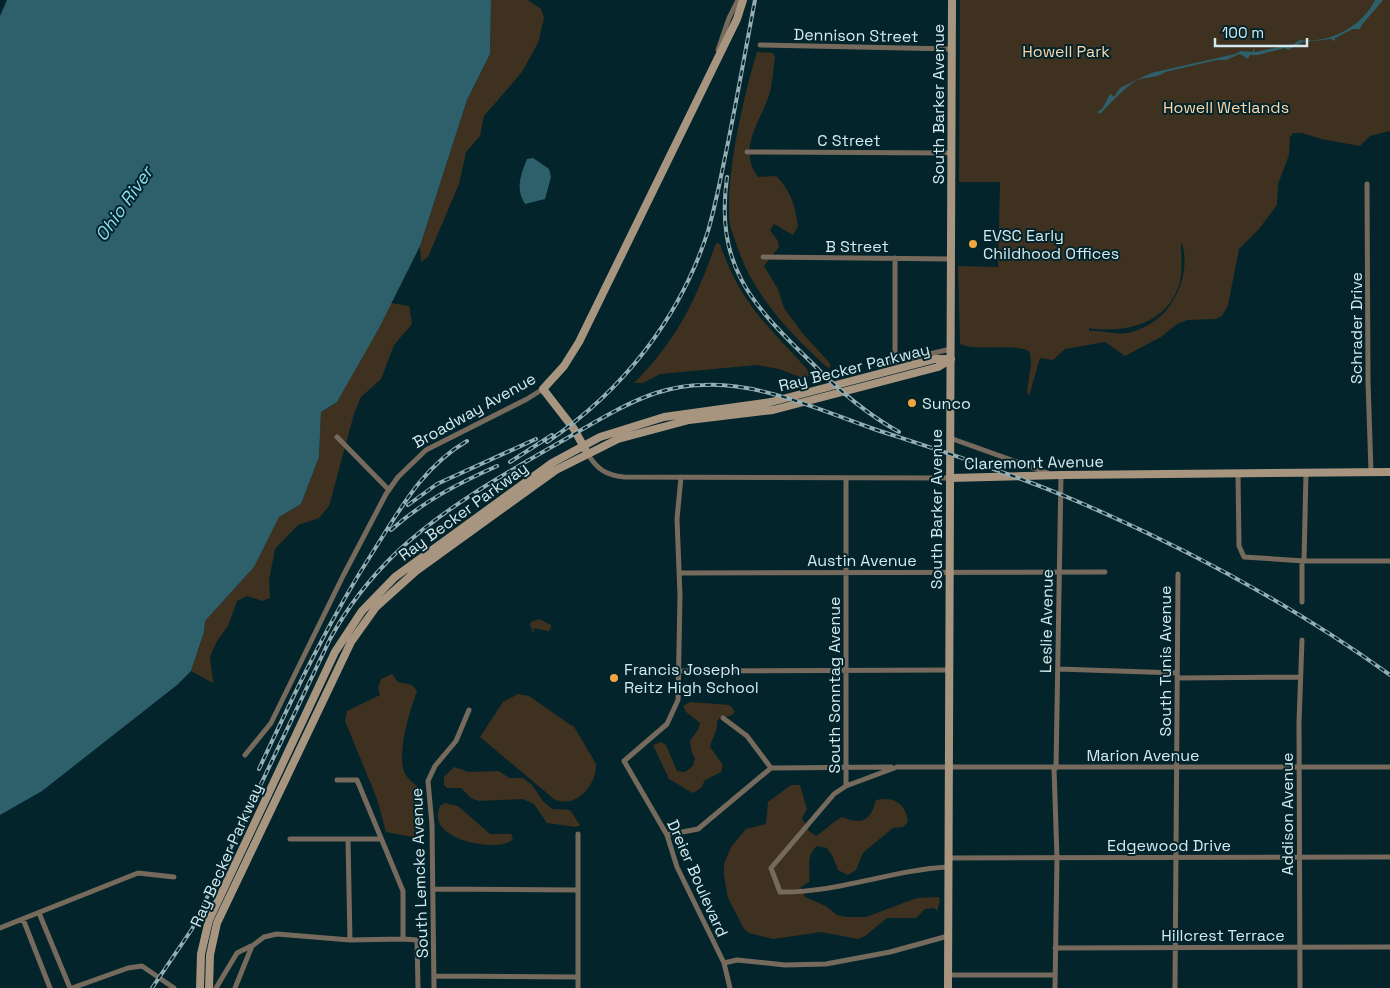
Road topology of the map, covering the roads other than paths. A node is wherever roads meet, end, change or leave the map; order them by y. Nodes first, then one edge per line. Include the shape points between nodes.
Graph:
1 (738, 0) edge
2 (743, 0) edge
3 (952, 0) edge
4 (760, 45) dead end
5 (952, 49) junction
6 (711, 71) junction
7 (747, 152) dead end
8 (951, 153) junction
9 (1367, 184) dead end
10 (763, 257) dead end
11 (896, 258) junction
12 (951, 259) junction
13 (950, 349) junction
14 (950, 359) junction
15 (882, 362) dead end
16 (894, 362) junction
17 (543, 389) junction
18 (337, 437) dead end
19 (950, 438) junction
20 (585, 449) junction
21 (1371, 472) junction
22 (1390, 472) edge
23 (1238, 473) junction
24 (1306, 473) junction
25 (1056, 475) junction
26 (681, 477) junction
27 (846, 478) junction
28 (950, 478) junction
29 (389, 490) junction
30 (1303, 561) junction
31 (1390, 561) edge
32 (1105, 572) dead end
33 (680, 573) junction
34 (846, 573) junction
35 (950, 573) junction
36 (1059, 573) junction
37 (1178, 574) dead end
38 (1302, 602) dead end
39 (1302, 640) dead end
40 (1058, 669) junction
41 (846, 670) junction
42 (949, 670) junction
43 (680, 671) junction
44 (1177, 675) junction
45 (1300, 677) junction
46 (469, 710) dead end
47 (723, 718) dead end
48 (245, 755) dead end
49 (897, 767) junction
50 (949, 767) junction
51 (1299, 767) junction
52 (1390, 767) edge
53 (771, 768) junction
54 (846, 768) junction
55 (1055, 768) junction
56 (1178, 768) junction
57 (337, 780) dead end
58 (846, 786) junction
59 (578, 834) dead end
60 (668, 835) junction
61 (290, 839) dead end
62 (348, 839) junction
63 (381, 839) junction
64 (1176, 857) junction
65 (1300, 857) junction
66 (1390, 857) edge
67 (948, 858) junction
68 (1057, 858) junction
69 (948, 867) junction
70 (174, 877) dead end
71 (434, 889) junction
72 (577, 890) junction
73 (39, 913) junction
74 (23, 919) junction
75 (0, 928) edge
76 (948, 936) junction
77 (403, 939) junction
78 (350, 940) junction
79 (252, 946) junction
80 (1176, 947) junction
81 (1300, 947) junction
82 (1390, 947) edge
83 (1055, 948) junction
84 (724, 963) junction
85 (948, 975) junction
86 (1055, 975) junction
87 (434, 976) junction
88 (577, 977) junction
89 (50, 988) edge
90 (71, 988) edge
91 (174, 988) edge
92 (200, 988) edge
93 (209, 988) edge
94 (216, 988) edge
95 (235, 988) edge
96 (418, 988) edge
97 (434, 988) edge
98 (578, 988) edge
99 (730, 988) edge
100 (948, 988) edge
101 (1055, 988) edge
102 (1175, 988) edge
103 (1300, 988) edge

1 - 6 street
2 - 6 main road, Broadway Avenue
3 - 5 main road, South Barker Avenue
4 - 5 street, Dennison Street
5 - 8 main road, South Barker Avenue
6 - 17 main road, Broadway Avenue via 579,342 564,366
7 - 8 street, C Street
8 - 12 main road, South Barker Avenue
9 - 21 street, Schrader Drive
10 - 11 street, B Street
11 - 12 street, B Street
11 - 16 street
12 - 13 main road, South Barker Avenue
13 - 14 main road, South Barker Avenue
13 - 16 street
14 - 19 main road, South Barker Avenue
14 - 20 main road, Ray Becker Parkway via 935,359 771,402 664,417 615,431
15 - 16 street
17 - 20 main road, Claremont Avenue
17 - 29 street, Broadway Avenue via 426,450
18 - 29 street
19 - 25 street
19 - 28 main road, South Barker Avenue
20 - 26 street, Claremont Avenue via 600,470 612,476
20 - 92 main road, Ray Becker Parkway via 552,463 411,564 370,601 351,626 335,652 212,912 203,942
20 - 93 main road, Ray Becker Parkway via 416,571 376,607 358,631 343,656 217,923 210,955
21 - 22 main road, Claremont Avenue
21 - 24 main road, Claremont Avenue
23 - 24 main road, Claremont Avenue
23 - 25 main road, Claremont Avenue
23 - 30 street via 1239,546 1243,556
24 - 30 street
25 - 28 main road, Claremont Avenue
25 - 36 street, Leslie Avenue
26 - 27 street, Claremont Avenue
26 - 33 street, Dreier Boulevard via 677,519
27 - 28 street, Claremont Avenue
27 - 34 street, South Sonntag Avenue
28 - 35 main road, South Barker Avenue
29 - 48 street, Broadway Avenue via 271,723
30 - 31 street
30 - 38 street
32 - 36 street, Austin Avenue
33 - 34 street, Austin Avenue
33 - 43 street, Dreier Boulevard
34 - 35 street, Austin Avenue
34 - 41 street, South Sonntag Avenue
35 - 36 street, Austin Avenue
35 - 42 main road, South Barker Avenue
36 - 40 street, Leslie Avenue
37 - 44 street, South Tunis Avenue
39 - 45 street, Addison Avenue
40 - 44 street
40 - 55 street, Leslie Avenue
41 - 42 street
41 - 43 street
41 - 54 street, South Sonntag Avenue
42 - 50 main road, South Barker Avenue
43 - 60 street, Dreier Boulevard via 678,700 673,715 624,761
44 - 45 street
44 - 56 street, South Tunis Avenue
45 - 51 street, Addison Avenue
46 - 71 street, South Lemcke Avenue via 456,741 435,766 428,781
47 - 53 street via 748,736
49 - 50 street, Marion Avenue
49 - 54 street, Marion Avenue
49 - 58 street, Marion Avenue
50 - 55 street, Marion Avenue
50 - 67 main road, South Barker Avenue
51 - 52 street, Marion Avenue
51 - 56 street, Marion Avenue
51 - 65 street, Addison Avenue
53 - 54 street, Marion Avenue
53 - 60 street via 698,829
54 - 58 street, South Sonntag Avenue
55 - 56 street, Marion Avenue
55 - 68 street, Leslie Avenue
56 - 64 street, South Tunis Avenue
57 - 63 street via 357,780
58 - 69 street, South Sonntag Avenue via 827,800 771,868 779,891 821,890 906,872
59 - 72 street
60 - 84 street, Dreier Boulevard via 681,875
61 - 62 street
62 - 63 street
62 - 78 street
63 - 77 street via 403,891
64 - 65 street, Edgewood Drive
64 - 68 street, Edgewood Drive
64 - 80 street, South Tunis Avenue
65 - 66 street, Edgewood Drive
65 - 81 street, Addison Avenue
67 - 68 street, Edgewood Drive
67 - 69 main road, South Barker Avenue
68 - 83 street, Leslie Avenue
69 - 76 main road, South Barker Avenue
70 - 73 street via 138,873
71 - 72 street
71 - 87 street, South Lemcke Avenue
72 - 88 street
73 - 74 street
73 - 90 street
74 - 75 street
74 - 89 street
76 - 84 street via 890,952 826,964 784,965 737,960
76 - 85 main road, South Barker Avenue
77 - 78 street
77 - 96 street via 418,940
78 - 79 street via 277,934 264,937
79 - 94 street via 237,953
79 - 95 street
80 - 81 street, Hillcrest Terrace
80 - 83 street, Hillcrest Terrace
80 - 102 street, South Tunis Avenue
81 - 82 street, Hillcrest Terrace
81 - 103 street, Addison Avenue
83 - 86 street, Leslie Avenue
84 - 99 street, Dreier Boulevard
85 - 86 street
85 - 100 main road, South Barker Avenue
86 - 101 street, Leslie Avenue
87 - 88 street
87 - 97 street, South Lemcke Avenue
88 - 98 street
90 - 91 street via 142,966

